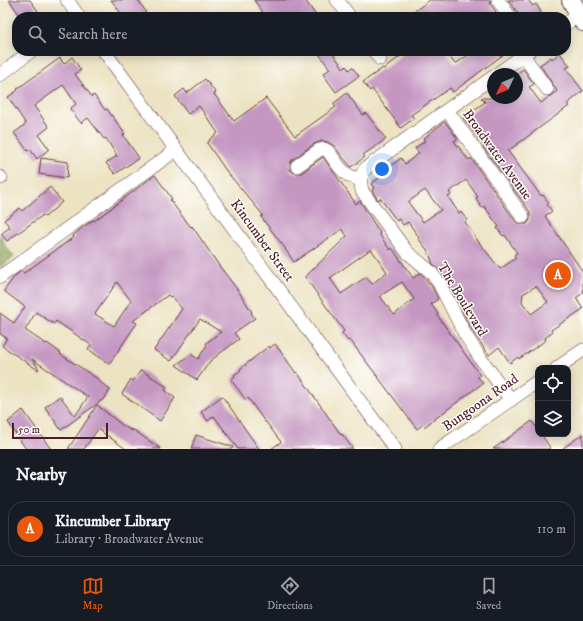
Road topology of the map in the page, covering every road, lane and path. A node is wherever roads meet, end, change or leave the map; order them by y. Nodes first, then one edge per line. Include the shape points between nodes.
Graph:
1 (67, 0) edge
2 (337, 0) edge
3 (498, 0) edge
4 (74, 12) edge
5 (346, 12) edge
6 (506, 12) edge
7 (25, 56) edge
8 (108, 56) edge
9 (522, 56) edge
10 (528, 56) edge
11 (505, 68) edge
12 (0, 75) edge
13 (487, 81) edge
14 (547, 90) dead end
15 (447, 110) junction
16 (176, 150) junction
17 (297, 166) dead end
18 (360, 179) junction
19 (524, 217) dead end
20 (0, 277) edge
21 (583, 350) edge
22 (561, 365) edge
23 (535, 383) edge
24 (511, 400) junction
25 (395, 449) edge
26 (440, 449) edge

1 - 4 street
2 - 5 street
3 - 6 street
7 - 12 street
8 - 16 street, Kincumber Street
9 - 11 street
10 - 14 street
13 - 15 street
15 - 18 street via 366,168
15 - 19 street, Broadwater Avenue
16 - 20 street
16 - 25 street, Kincumber Street
17 - 18 street via 324,149 345,174
18 - 24 street, The Boulevard via 362,191 399,242 439,283 466,336
21 - 22 street
23 - 24 street, Bungoona Road
24 - 26 street, Bungoona Road

